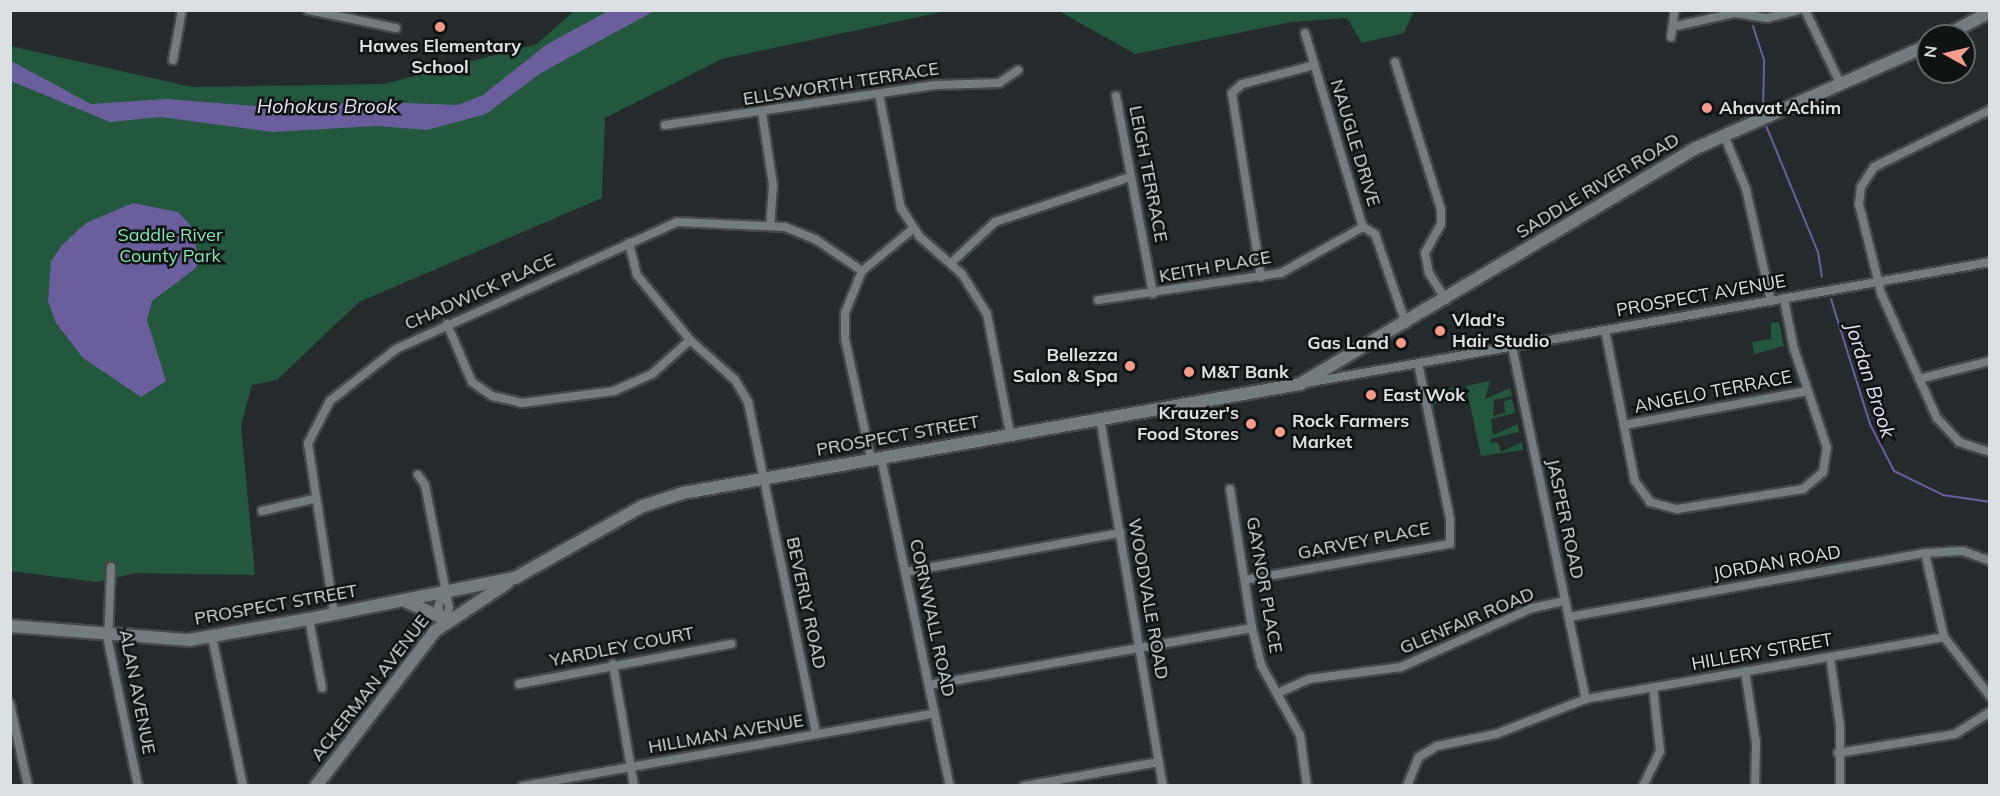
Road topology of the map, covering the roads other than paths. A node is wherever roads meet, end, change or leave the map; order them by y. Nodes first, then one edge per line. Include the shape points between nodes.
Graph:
1 (182, 10) edge
2 (308, 10) edge
3 (1675, 10) edge
4 (1798, 10) edge
5 (1805, 10) edge
6 (1989, 12) edge
7 (1966, 24) edge
8 (1676, 26) junction
9 (396, 28) dead end
10 (1305, 33) dead end
11 (1671, 37) dead end
12 (1916, 51) edge
13 (173, 60) dead end
14 (1395, 62) dead end
15 (1315, 65) junction
16 (1018, 70) dead end
17 (1841, 85) junction
18 (879, 94) junction
19 (1116, 96) dead end
20 (1989, 110) edge
21 (762, 113) junction
22 (665, 125) dead end
23 (1724, 135) junction
24 (1130, 177) junction
25 (770, 224) junction
26 (1363, 227) junction
27 (913, 229) junction
28 (629, 243) junction
29 (1989, 262) edge
30 (951, 263) junction
31 (862, 271) junction
32 (1261, 277) junction
33 (1879, 280) junction
34 (1153, 294) junction
35 (1784, 299) junction
36 (1098, 300) dead end
37 (1446, 300) junction
38 (1771, 301) junction
39 (447, 324) junction
40 (1406, 324) junction
41 (1605, 330) junction
42 (690, 340) junction
43 (1512, 346) junction
44 (1989, 361) edge
45 (1418, 363) junction
46 (1919, 379) junction
47 (1300, 384) junction
48 (1808, 391) junction
49 (1100, 418) junction
50 (1624, 425) junction
51 (1010, 434) junction
52 (1989, 453) edge
53 (876, 458) junction
54 (418, 475) dead end
55 (763, 478) junction
56 (1230, 489) dead end
57 (313, 499) junction
58 (262, 511) dead end
59 (1120, 533) junction
60 (1925, 554) junction
61 (1989, 561) edge
62 (111, 567) dead end
63 (905, 572) junction
64 (515, 578) junction
65 (1245, 580) junction
66 (443, 591) junction
67 (403, 600) junction
68 (1565, 601) junction
69 (334, 614) junction
70 (1569, 617) junction
71 (309, 619) junction
72 (447, 620) junction
73 (10, 626) edge
74 (1252, 628) junction
75 (108, 635) junction
76 (212, 637) junction
77 (1944, 637) junction
78 (731, 644) dead end
79 (1139, 648) junction
80 (1830, 657) junction
81 (613, 664) junction
82 (1745, 672) junction
83 (519, 684) dead end
84 (929, 685) junction
85 (1653, 687) junction
86 (322, 688) dead end
87 (1278, 693) junction
88 (1989, 696) edge
89 (1586, 699) junction
90 (10, 704) edge
91 (1989, 712) edge
92 (935, 713) junction
93 (816, 734) junction
94 (1838, 753) junction
95 (1159, 762) junction
96 (631, 767) junction
97 (28, 786) edge
98 (138, 786) edge
99 (243, 786) edge
100 (316, 786) edge
101 (523, 786) edge
102 (634, 786) edge
103 (950, 786) edge
104 (1024, 786) edge
105 (1163, 786) edge
106 (1307, 786) edge
107 (1407, 786) edge
108 (1643, 786) edge
109 (1755, 786) edge
110 (1840, 786) edge

1 - 13 street
2 - 9 street
3 - 8 street
4 - 8 street via 1767,18 1735,13
5 - 17 street
6 - 7 main road
8 - 11 street
10 - 15 street, NAUGLE DRIVE
12 - 17 main road, SADDLE RIVER ROAD
14 - 37 street via 1441,210 1441,224 1425,253 1428,273
15 - 26 street, NAUGLE DRIVE
15 - 32 street via 1242,84 1232,93
16 - 18 street, ELLSWORTH TERRACE via 999,83
17 - 23 main road, SADDLE RIVER ROAD
18 - 21 street, ELLSWORTH TERRACE
18 - 27 street via 897,197
19 - 24 street, LEIGH TERRACE
20 - 33 street via 1882,162 1864,179 1860,213
21 - 22 street, ELLSWORTH TERRACE
21 - 25 street via 773,185
23 - 37 main road, SADDLE RIVER ROAD
23 - 38 street via 1746,189
24 - 30 street via 995,222
24 - 34 street, LEIGH TERRACE
25 - 28 street, CHADWICK PLACE via 677,222
25 - 31 street, CHADWICK PLACE via 815,239
26 - 32 street, KEITH PLACE via 1296,267
26 - 40 street, NAUGLE DRIVE via 1374,234
27 - 30 street
27 - 31 street
28 - 39 street, CHADWICK PLACE
28 - 42 street, BEVERLY ROAD via 637,275
29 - 33 street, PROSPECT AVENUE
30 - 51 street via 972,287 992,330
31 - 53 street, CORNWALL ROAD via 848,299 844,326
32 - 34 street, KEITH PLACE
33 - 35 street, PROSPECT AVENUE
33 - 46 street
34 - 36 street, KEITH PLACE
35 - 38 street, PROSPECT AVENUE
35 - 48 street
37 - 40 main road, SADDLE RIVER ROAD
38 - 41 street, PROSPECT AVENUE
39 - 42 street via 472,382 492,396 522,404 614,391 652,374
39 - 57 street, CHADWICK PLACE via 380,360 321,413 306,453
40 - 47 main road, SADDLE RIVER ROAD
41 - 43 street, PROSPECT AVENUE
41 - 50 street
42 - 55 street, BEVERLY ROAD via 742,390
43 - 45 street, PROSPECT AVENUE
43 - 68 street, JASPER ROAD
44 - 46 street
45 - 47 street, PROSPECT STREET
45 - 65 street, GARVEY PLACE via 1450,519 1450,544
46 - 52 street via 1951,435
47 - 49 main road, PROSPECT STREET
48 - 50 street, ANGELO TERRACE
48 - 50 street via 1828,457 1818,479 1803,489 1677,509 1658,506 1635,481
49 - 51 main road, PROSPECT STREET
49 - 59 street, WOODVALE ROAD
51 - 53 main road, PROSPECT STREET
53 - 55 main road, PROSPECT STREET
53 - 63 street, CORNWALL ROAD
54 - 66 street via 425,485
55 - 64 main road, PROSPECT STREET via 660,499
55 - 93 street, BEVERLY ROAD
56 - 65 street, GAYNOR PLACE
57 - 58 street
57 - 69 street, CHADWICK PLACE
59 - 63 street
59 - 79 street, WOODVALE ROAD
60 - 61 street, JORDAN ROAD via 1963,551
60 - 70 street, JORDAN ROAD
60 - 77 street
62 - 75 street, ALAN AVENUE
63 - 84 street, CORNWALL ROAD
64 - 66 main road, PROSPECT STREET
64 - 72 main road, ACKERMAN AVENUE
65 - 74 street, GAYNOR PLACE
66 - 67 main road, PROSPECT STREET
66 - 72 street via 438,609
67 - 69 main road, PROSPECT STREET
67 - 72 main road
68 - 70 street, JASPER ROAD
68 - 87 street, GLENFAIR ROAD via 1532,608 1421,660 1370,674 1309,679
69 - 71 main road, PROSPECT STREET
70 - 89 street, JASPER ROAD
71 - 76 main road, PROSPECT STREET
71 - 86 street
72 - 100 main road, ACKERMAN AVENUE
73 - 75 main road, PROSPECT STREET
74 - 79 street
74 - 87 street, GAYNOR PLACE via 1261,665
75 - 76 main road, PROSPECT STREET
75 - 98 street, ALAN AVENUE
76 - 99 street
77 - 80 street, HILLERY STREET
77 - 88 street
78 - 81 street, YARDLEY COURT
79 - 84 street
79 - 95 street, WOODVALE ROAD
80 - 82 street, HILLERY STREET
80 - 94 street
81 - 83 street, YARDLEY COURT
81 - 96 street
82 - 85 street, HILLERY STREET
82 - 109 street via 1756,743
84 - 92 street, CORNWALL ROAD
85 - 89 street, HILLERY STREET
85 - 108 street via 1660,751
87 - 106 street, GAYNOR PLACE via 1300,735
89 - 107 street, HILLERY STREET via 1496,734 1437,746 1419,757
90 - 97 street
91 - 94 street via 1954,734
92 - 93 street, HILLMAN AVENUE
92 - 103 street, CORNWALL ROAD
93 - 96 street, HILLMAN AVENUE
94 - 110 street
95 - 104 street
95 - 105 street, WOODVALE ROAD
96 - 101 street, HILLMAN AVENUE
96 - 102 street

